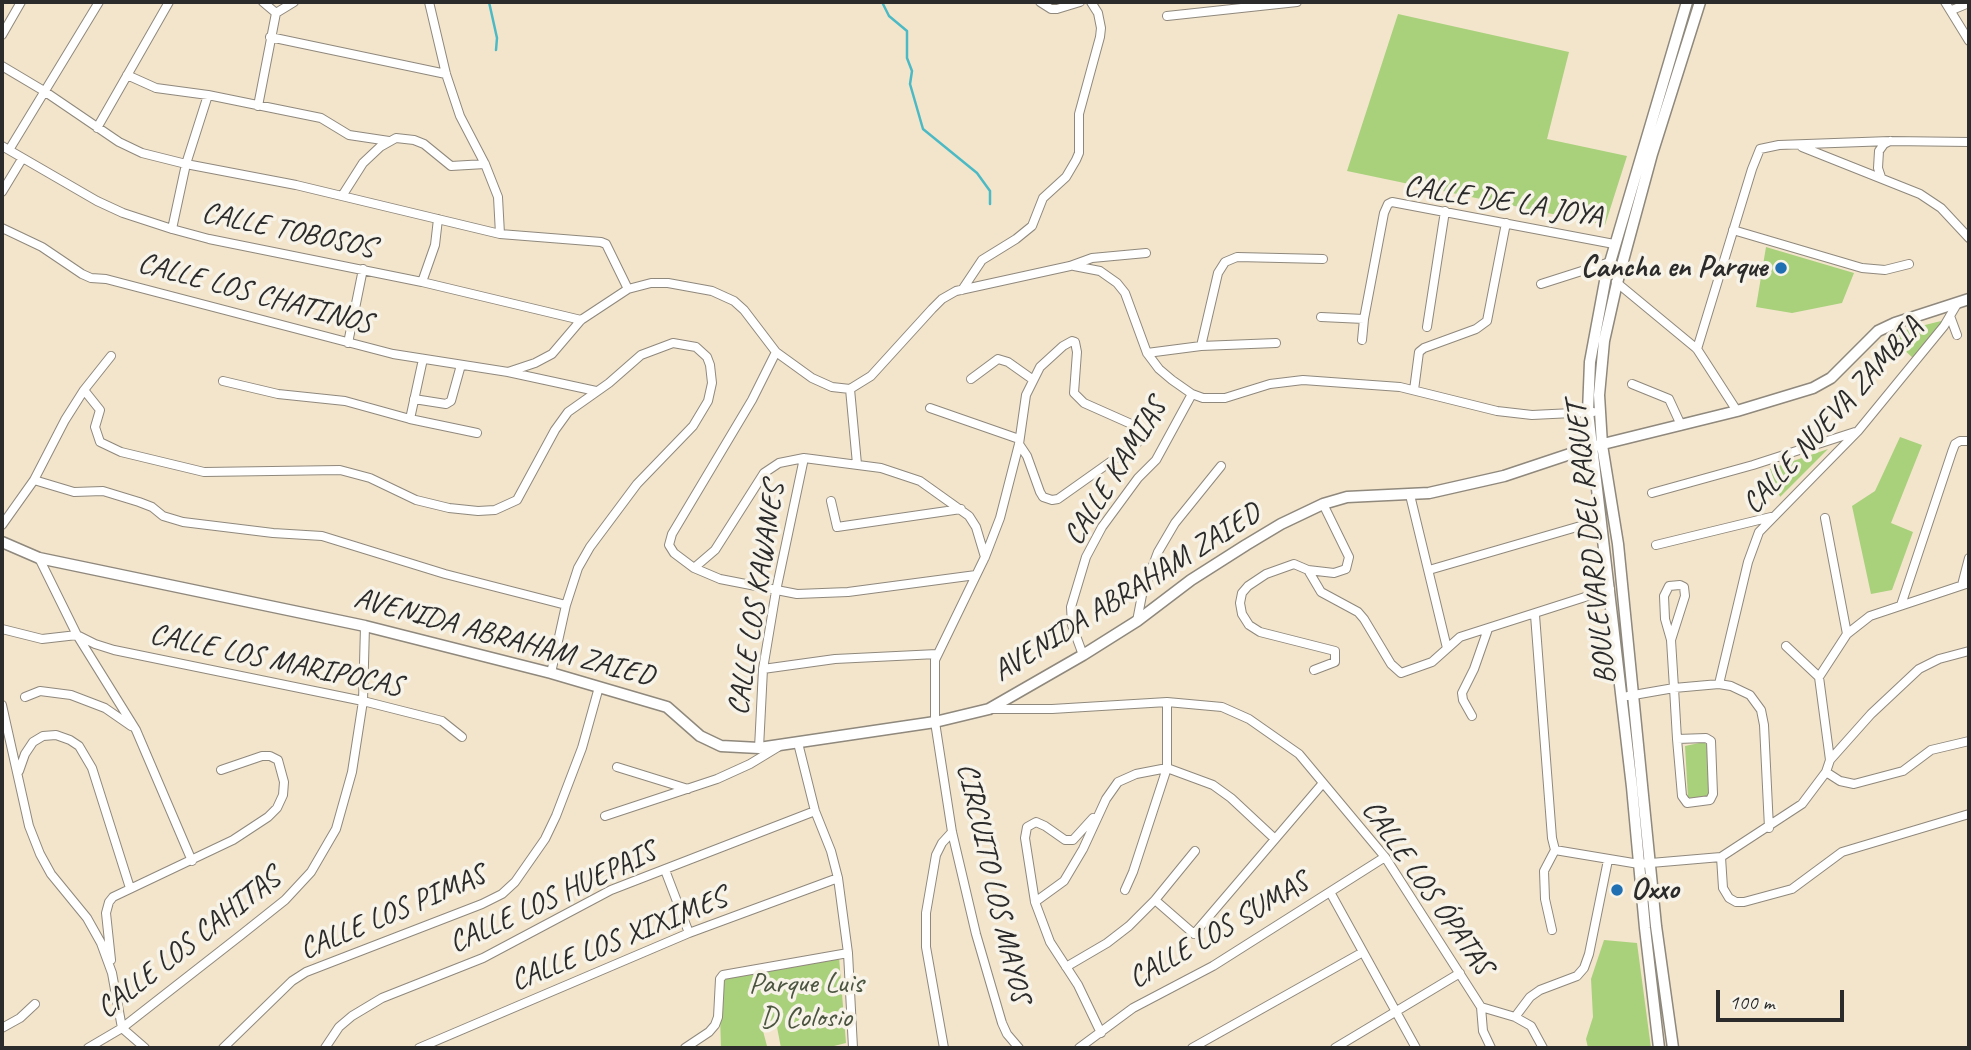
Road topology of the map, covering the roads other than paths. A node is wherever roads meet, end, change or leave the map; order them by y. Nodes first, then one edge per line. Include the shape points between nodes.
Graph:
1 (21, 2) edge
2 (99, 2) edge
3 (169, 2) edge
4 (263, 2) edge
5 (294, 2) edge
6 (429, 2) edge
7 (1040, 2) edge
8 (1080, 2) edge
9 (1091, 2) edge
10 (1297, 2) edge
11 (1688, 2) edge
12 (1700, 2) edge
13 (1945, 2) edge
14 (1969, 3) edge
15 (1951, 10) junction
16 (276, 13) junction
17 (1167, 16) dead end
18 (2, 35) edge
19 (270, 37) junction
20 (1969, 41) edge
21 (2, 66) edge
22 (446, 74) junction
23 (127, 75) junction
24 (44, 91) junction
25 (208, 95) junction
26 (258, 106) junction
27 (97, 128) junction
28 (389, 141) junction
29 (1890, 141) junction
30 (1969, 142) edge
31 (1798, 145) junction
32 (5, 148) edge
33 (22, 159) junction
34 (186, 164) junction
35 (485, 164) junction
36 (1881, 177) junction
37 (2, 192) edge
38 (342, 196) junction
39 (1446, 211) junction
40 (438, 219) junction
41 (1506, 223) junction
42 (2, 228) edge
43 (172, 229) junction
44 (1733, 230) junction
45 (500, 234) junction
46 (1969, 237) edge
47 (1614, 244) junction
48 (1146, 253) dead end
49 (1323, 259) dead end
50 (1610, 262) junction
51 (1909, 264) dead end
52 (1070, 266) junction
53 (363, 269) junction
54 (1606, 276) junction
55 (422, 282) junction
56 (1617, 283) junction
57 (1541, 284) dead end
58 (628, 289) junction
59 (962, 290) junction
60 (1969, 299) edge
61 (1957, 304) junction
62 (1950, 316) junction
63 (1321, 317) dead end
64 (1364, 319) junction
65 (581, 320) junction
66 (1427, 327) dead end
67 (1957, 335) dead end
68 (1362, 340) dead end
69 (348, 343) junction
70 (1276, 343) dead end
71 (1201, 346) junction
72 (1697, 348) junction
73 (776, 352) junction
74 (1147, 353) junction
75 (111, 356) dead end
76 (422, 359) junction
77 (461, 365) junction
78 (508, 372) junction
79 (971, 379) dead end
80 (1032, 379) junction
81 (223, 381) dead end
82 (1632, 384) dead end
83 (850, 389) junction
84 (84, 390) junction
85 (1414, 390) junction
86 (596, 391) junction
87 (1192, 394) junction
88 (414, 399) junction
89 (930, 408) dead end
90 (1737, 411) junction
91 (1594, 412) junction
92 (410, 419) junction
93 (1681, 425) junction
94 (1858, 431) junction
95 (477, 433) dead end
96 (1969, 441) edge
97 (1019, 442) junction
98 (1597, 446) junction
99 (804, 458) junction
100 (857, 464) junction
101 (1222, 466) dead end
102 (34, 480) junction
103 (1652, 493) dead end
104 (1410, 495) junction
105 (831, 501) dead end
106 (1323, 504) junction
107 (961, 509) junction
108 (1771, 517) junction
109 (1825, 518) dead end
110 (1601, 520) junction
111 (2, 525) edge
112 (2, 542) edge
113 (1656, 545) dead end
114 (985, 557) junction
115 (40, 558) junction
116 (1969, 558) edge
117 (694, 568) junction
118 (1308, 570) junction
119 (1429, 570) junction
120 (976, 575) junction
121 (1966, 584) edge
122 (1610, 589) junction
123 (776, 591) junction
124 (566, 605) junction
125 (1901, 605) junction
126 (1535, 615) junction
127 (1137, 621) junction
128 (365, 626) junction
129 (2, 629) edge
130 (1488, 629) junction
131 (1847, 634) junction
132 (77, 635) junction
133 (1671, 640) junction
134 (1786, 646) dead end
135 (1447, 648) junction
136 (1969, 651) edge
137 (937, 654) junction
138 (1083, 655) junction
139 (763, 669) junction
140 (1314, 670) dead end
141 (551, 673) junction
142 (1819, 677) junction
143 (1718, 684) junction
144 (599, 687) junction
145 (1674, 688) junction
146 (1628, 696) junction
147 (25, 697) dead end
148 (363, 701) junction
149 (1167, 702) junction
150 (2, 705) edge
151 (989, 709) junction
152 (1472, 716) dead end
153 (935, 722) junction
154 (136, 730) junction
155 (462, 737) dead end
156 (1677, 740) junction
157 (1969, 741) edge
158 (798, 743) junction
159 (780, 745) junction
160 (759, 748) junction
161 (1830, 760) junction
162 (617, 767) dead end
163 (1167, 768) junction
164 (221, 770) dead end
165 (1826, 772) junction
166 (18, 777) junction
167 (1322, 783) junction
168 (688, 789) junction
169 (1101, 807) junction
170 (815, 811) junction
171 (1969, 814) edge
172 (605, 816) dead end
173 (1769, 828) junction
174 (952, 832) junction
175 (1275, 839) junction
176 (1555, 850) junction
177 (1195, 851) dead end
178 (1385, 857) junction
179 (1721, 857) junction
180 (1608, 860) junction
181 (192, 861) junction
182 (1652, 863) junction
183 (1639, 864) junction
184 (665, 870) junction
185 (838, 878) junction
186 (130, 888) junction
187 (1125, 890) dead end
188 (1330, 892) junction
189 (1155, 900) junction
190 (1035, 902) junction
191 (1651, 927) junction
192 (1552, 930) dead end
193 (689, 933) junction
194 (1363, 952) junction
195 (848, 953) junction
196 (1066, 967) junction
197 (112, 973) junction
198 (1460, 973) junction
199 (35, 1004) dead end
200 (1481, 1007) junction
201 (1396, 1011) junction
202 (1515, 1017) junction
203 (2, 1028) edge
204 (122, 1028) junction
205 (1101, 1032) junction
206 (222, 1047) edge
207 (88, 1048) edge
208 (145, 1048) edge
209 (326, 1048) edge
210 (419, 1048) edge
211 (685, 1048) edge
212 (853, 1048) edge
213 (944, 1048) edge
214 (1019, 1048) edge
215 (1079, 1048) edge
216 (1192, 1048) edge
217 (1335, 1048) edge
218 (1416, 1048) edge
219 (1491, 1048) edge
220 (1543, 1048) edge
221 (1659, 1048) edge
222 (1673, 1048) edge

1 - 18 street
2 - 24 street
3 - 23 street
4 - 16 street
5 - 16 street
6 - 22 street
7 - 8 street via 1051,9
9 - 59 street via 1100,19 1100,37 1079,114 1076,160 1066,177 1043,198 1031,226 982,260
10 - 17 street
11 - 47 street, BOULEVARD DEL RAQUET
12 - 56 street, BOULEVARD DEL RAQUET
13 - 15 street
14 - 15 street
15 - 20 street
16 - 19 street
19 - 22 street
19 - 26 street
21 - 24 street
22 - 35 street via 460,116
23 - 25 street via 156,88
23 - 27 street
24 - 27 street
24 - 32 street
25 - 26 street
25 - 34 street
26 - 28 street via 321,118 349,135
27 - 34 street via 129,148
28 - 35 street via 403,138 424,144 451,166
28 - 38 street via 363,163
29 - 30 street
29 - 31 street
29 - 36 street via 1879,151
31 - 36 street
31 - 44 street via 1760,149
32 - 33 street, CALLE TOBOSOS
33 - 37 street
33 - 43 street, CALLE TOBOSOS via 110,207
34 - 38 street
34 - 43 street
35 - 45 street via 498,197
36 - 46 street via 1941,208
38 - 40 street
39 - 41 street, CALLE DE LA JOYA
39 - 64 street, CALLE DE LA JOYA via 1388,204
39 - 66 street
40 - 45 street
40 - 55 street
41 - 47 street, CALLE DE LA JOYA
41 - 85 street via 1488,321 1419,352
42 - 69 street, CALLE LOS CHATINOS via 91,278
43 - 53 street, CALLE TOBOSOS
44 - 51 street via 1862,268 1885,270
44 - 72 street
45 - 58 street via 606,244
47 - 50 street, BOULEVARD DEL RAQUET
48 - 52 street via 1101,257
49 - 71 street via 1237,257 1225,262
50 - 54 street, BOULEVARD DEL RAQUET
50 - 57 street
52 - 59 street
52 - 74 street via 1100,271 1125,293
53 - 55 street, CALLE TOBOSOS
53 - 69 street
54 - 56 street
54 - 91 street, BOULEVARD DEL RAQUET via 1590,362
55 - 65 street, CALLE TOBOSOS
56 - 72 street
56 - 91 street, BOULEVARD DEL RAQUET
58 - 65 street, CALLE LOS CHATINOS
58 - 73 street, CALLE LOS CHATINOS via 659,283 712,291 744,310
59 - 83 street via 942,299 870,376
60 - 61 street, AVENIDA ABRAHAM ZAIED
61 - 62 street, CALLE NUEVA ZAMBIA
61 - 90 street, AVENIDA ABRAHAM ZAIED via 1878,331 1824,383
62 - 67 street
62 - 94 street, CALLE NUEVA ZAMBIA
63 - 64 street
64 - 68 street
65 - 78 street, CALLE LOS CHATINOS via 552,354
69 - 76 street, CALLE LOS CHATINOS
70 - 71 street, CALLE KAMIAS
71 - 74 street, CALLE KAMIAS
72 - 90 street
73 - 83 street, CALLE LOS CHATINOS via 812,378
73 - 117 street via 672,534 671,550
74 - 87 street via 1159,369
75 - 84 street
76 - 77 street, CALLE LOS CHATINOS
76 - 88 street
77 - 78 street, CALLE LOS CHATINOS
77 - 88 street via 451,401
78 - 86 street, CALLE LOS CHATINOS
79 - 80 street via 998,359
80 - 97 street
80 - 97 street via 1058,350 1075,342 1074,393 1084,403 1129,423 1141,438 1052,500 1040,492
81 - 92 street via 278,394 345,401
82 - 93 street via 1669,399
83 - 100 street
84 - 86 street via 100,410 95,428 100,442 121,452 204,472 340,470 416,499 478,511 495,510 517,500 568,412
84 - 102 street
85 - 87 street via 1303,380 1215,399
85 - 91 street via 1497,411 1532,415
86 - 124 street via 640,355 673,343 702,351 710,365 708,401 590,547
87 - 138 street, CALLE KAMIAS via 1156,460 1102,527 1086,557 1070,607
88 - 92 street
89 - 97 street
90 - 93 street, AVENIDA ABRAHAM ZAIED
91 - 98 street, BOULEVARD DEL RAQUET
92 - 95 street
93 - 98 street, AVENIDA ABRAHAM ZAIED
94 - 103 street
94 - 108 street, CALLE NUEVA ZAMBIA
96 - 125 street via 1955,444
97 - 114 street
98 - 104 street, AVENIDA ABRAHAM ZAIED via 1504,476
98 - 110 street, BOULEVARD DEL RAQUET
98 - 146 street, BOULEVARD DEL RAQUET via 1618,544
99 - 100 street
99 - 117 street via 779,463 764,473 715,550
99 - 123 street, CALLE LOS KAWANES
100 - 107 street via 920,481
101 - 127 street via 1174,523 1158,552
102 - 111 street
102 - 124 street via 74,492 103,491 183,522 322,536
104 - 106 street, AVENIDA ABRAHAM ZAIED via 1357,496
104 - 119 street
105 - 107 street via 837,527
106 - 118 street via 1348,564 1341,572
106 - 127 street, AVENIDA ABRAHAM ZAIED via 1235,552
107 - 114 street via 976,527
108 - 113 street
108 - 143 street, CALLE NUEVA ZAMBIA via 1754,543
109 - 131 street
110 - 119 street
110 - 122 street, BOULEVARD DEL RAQUET
112 - 115 street, AVENIDA ABRAHAM ZAIED
114 - 120 street
115 - 128 street, AVENIDA ABRAHAM ZAIED
115 - 132 street
116 - 121 street
117 - 123 street via 720,579
118 - 135 street via 1321,592 1358,612 1401,673 1432,662
118 - 140 street via 1294,564 1266,574 1242,593 1240,603 1249,625 1260,632 1335,651 1335,662
119 - 135 street
120 - 123 street via 848,592
120 - 137 street
121 - 125 street
122 - 126 street
122 - 146 street, BOULEVARD DEL RAQUET
123 - 139 street, CALLE LOS KAWANES
124 - 141 street
125 - 131 street via 1870,616
126 - 130 street
126 - 176 street
127 - 138 street, AVENIDA ABRAHAM ZAIED
128 - 141 street, AVENIDA ABRAHAM ZAIED
128 - 148 street, CALLE LOS CAHITAS
129 - 132 street via 42,639
130 - 135 street via 1460,637
130 - 152 street via 1462,693
131 - 142 street
132 - 148 street, CALLE LOS MARIPOCAS via 103,647
132 - 154 street
133 - 133 street via 1685,596 1680,585 1669,586 1664,596
133 - 145 street
134 - 142 street
136 - 161 street via 1919,669
137 - 139 street via 835,659
137 - 153 street, CIRCUITO LOS MAYOS
138 - 151 street, AVENIDA ABRAHAM ZAIED
139 - 160 street, CALLE LOS KAWANES
141 - 144 street, AVENIDA ABRAHAM ZAIED
142 - 161 street
143 - 145 street
143 - 173 street via 1750,695 1761,709
144 - 160 street, AVENIDA ABRAHAM ZAIED via 667,707 700,736 721,746
144 - 206 street, CALLE LOS PIMAS via 556,816 515,882 482,904 306,972
145 - 146 street
145 - 156 street
146 - 182 street, BOULEVARD DEL RAQUET
146 - 183 street, BOULEVARD DEL RAQUET
147 - 154 street via 40,691 71,695 105,708
148 - 155 street, CALLE LOS MARIPOCAS via 442,721
148 - 204 street, CALLE LOS CAHITAS via 345,800 336,829 312,872 285,900
149 - 151 street, CALLE LOS ÓPATAS
149 - 163 street
149 - 167 street, CALLE LOS ÓPATAS via 1222,707 1249,719 1299,754
150 - 166 street
151 - 153 street, AVENIDA ABRAHAM ZAIED
153 - 158 street, AVENIDA ABRAHAM ZAIED
153 - 174 street, CIRCUITO LOS MAYOS
154 - 181 street
156 - 156 street via 1683,799 1690,803 1710,800 1711,741
157 - 165 street via 1931,750 1903,771 1854,784
158 - 159 street, AVENIDA ABRAHAM ZAIED
158 - 170 street
159 - 160 street, AVENIDA ABRAHAM ZAIED
159 - 168 street via 750,764
161 - 165 street
162 - 168 street
163 - 169 street via 1118,782
163 - 175 street via 1213,785
163 - 187 street
164 - 181 street via 249,759 274,757 281,764 283,795 268,817
165 - 173 street via 1802,804
166 - 186 street via 25,754 43,736 56,735 79,746 92,768
166 - 197 street via 40,854 94,930
167 - 175 street
167 - 178 street, CALLE LOS ÓPATAS
168 - 172 street
169 - 190 street via 1064,881
169 - 190 street via 1073,840 1065,840 1040,823 1027,827
170 - 184 street, CALLE LOS HUEPAIS
170 - 185 street
171 - 179 street via 1842,852 1792,889 1744,902 1729,898 1723,888
173 - 179 street
174 - 213 street via 936,855 926,913 926,947
174 - 214 street, CIRCUITO LOS MAYOS via 1002,1023
175 - 189 street via 1194,934
176 - 180 street
176 - 192 street via 1544,871
177 - 189 street
178 - 188 street, CALLE LOS SUMAS
178 - 198 street, CALLE LOS ÓPATAS
179 - 182 street
180 - 183 street
180 - 202 street via 1584,968 1577,976 1530,997
181 - 186 street
182 - 183 street
182 - 191 street, BOULEVARD DEL RAQUET
183 - 191 street, BOULEVARD DEL RAQUET
184 - 193 street
184 - 209 street, CALLE LOS HUEPAIS via 585,902 483,958 382,998 352,1016
185 - 193 street, CALLE LOS XIXIMES
185 - 195 street
186 - 197 street via 113,897 107,907
188 - 194 street
188 - 205 street, CALLE LOS SUMAS via 1213,966 1142,1002
189 - 196 street via 1121,934
190 - 196 street via 1050,942
191 - 221 street, BOULEVARD DEL RAQUET
191 - 222 street, BOULEVARD DEL RAQUET
193 - 210 street, CALLE LOS XIXIMES
194 - 201 street
194 - 216 street
195 - 211 street via 723,975 715,1025
195 - 212 street
196 - 205 street
197 - 204 street
198 - 200 street, CALLE LOS ÓPATAS
198 - 201 street
199 - 203 street
200 - 202 street, CALLE LOS ÓPATAS
200 - 219 street, CALLE LOS ÓPATAS via 1483,1031
201 - 217 street
201 - 218 street
202 - 220 street, CALLE LOS ÓPATAS via 1531,1026
204 - 207 street, CALLE LOS CAHITAS
204 - 208 street
205 - 215 street, CALLE LOS SUMAS

